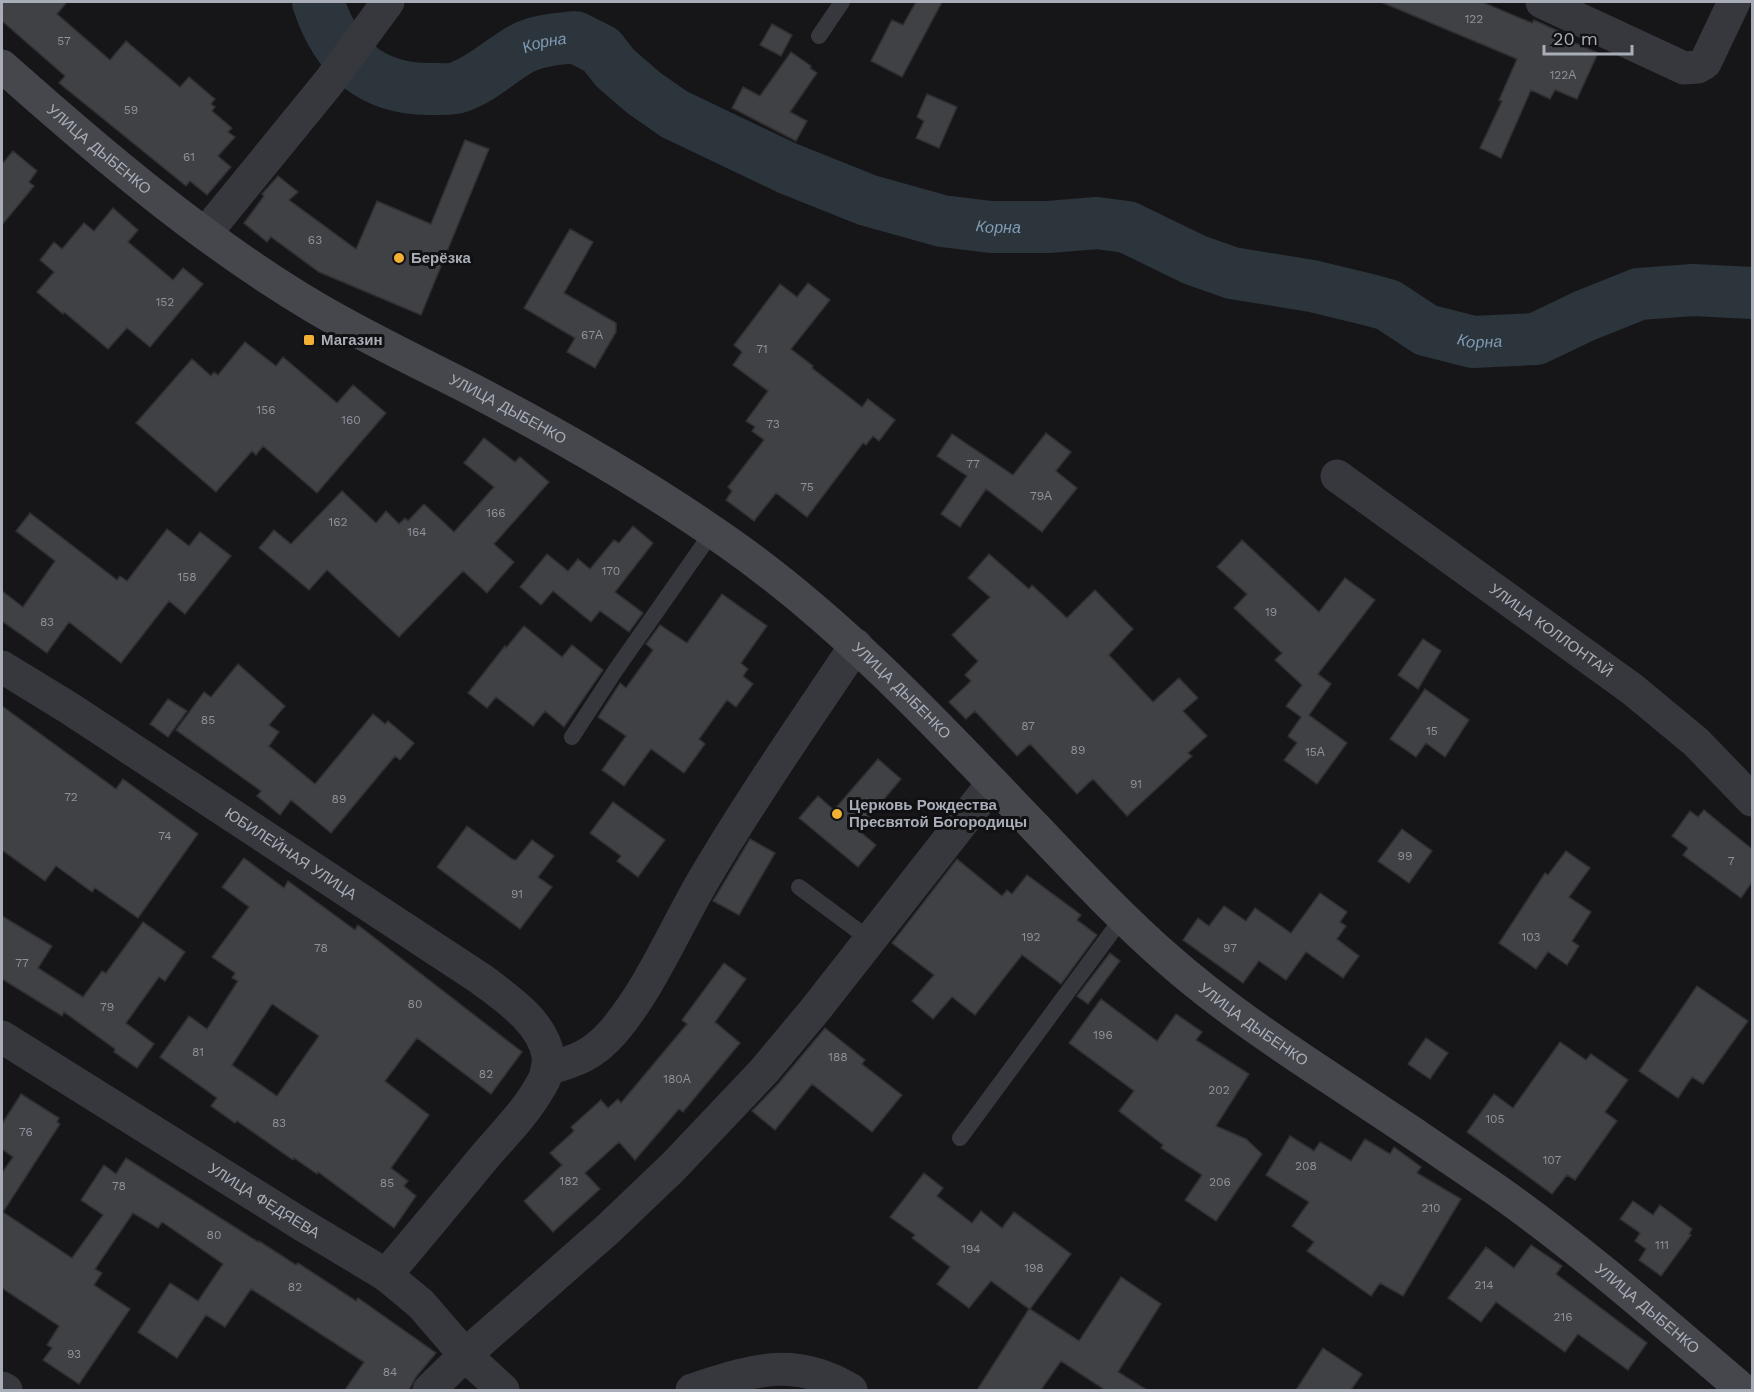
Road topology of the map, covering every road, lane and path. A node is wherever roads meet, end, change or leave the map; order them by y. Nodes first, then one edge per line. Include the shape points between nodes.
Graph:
1 (388, 2) edge
2 (842, 2) edge
3 (1542, 2) edge
4 (1734, 2) edge
5 (819, 36) dead end
6 (2, 66) edge
7 (206, 234) junction
8 (1337, 476) dead end
9 (712, 531) junction
10 (856, 645) junction
11 (2, 667) edge
12 (572, 737) dead end
13 (993, 783) junction
14 (1752, 800) edge
15 (799, 887) dead end
16 (1123, 917) junction
17 (869, 939) junction
18 (2, 1037) edge
19 (548, 1069) junction
20 (960, 1138) dead end
21 (387, 1275) junction
22 (465, 1355) junction
23 (2, 1388) edge
24 (6, 1390) edge
25 (429, 1390) edge
26 (503, 1390) edge
27 (692, 1390) edge
28 (851, 1390) edge
29 (1743, 1390) edge

1 - 7 street
2 - 5 lane
3 - 4 street via 1684,68 1705,63
6 - 7 main road, УЛИЦА ДЫБЕНКО
7 - 9 main road, УЛИЦА ДЫБЕНКО via 316,308 558,436
8 - 14 street, УЛИЦА КОЛЛОНТАЙ via 1632,689 1696,742
9 - 10 main road, УЛИЦА ДЫБЕНКО via 777,578
9 - 12 lane
10 - 13 main road, УЛИЦА ДЫБЕНКО
10 - 19 street via 739,820 639,995 614,1031 576,1062
11 - 19 street, ЮБИЛЕЙНАЯ УЛИЦА via 507,998 540,1035
13 - 16 main road, УЛИЦА ДЫБЕНКО
13 - 17 street
15 - 17 lane
16 - 20 lane
16 - 29 main road, УЛИЦА ДЫБЕНКО via 1216,999 1481,1179 1571,1246
17 - 22 street via 790,1042 673,1167
18 - 21 street, УЛИЦА ФЕДЯЕВА
19 - 21 street via 531,1100
21 - 22 street, УЛИЦА ФЕДЯЕВА via 421,1304
22 - 25 street
22 - 26 street, УЛИЦА ФЕДЯЕВА
23 - 24 street
27 - 28 street via 777,1368 809,1372

